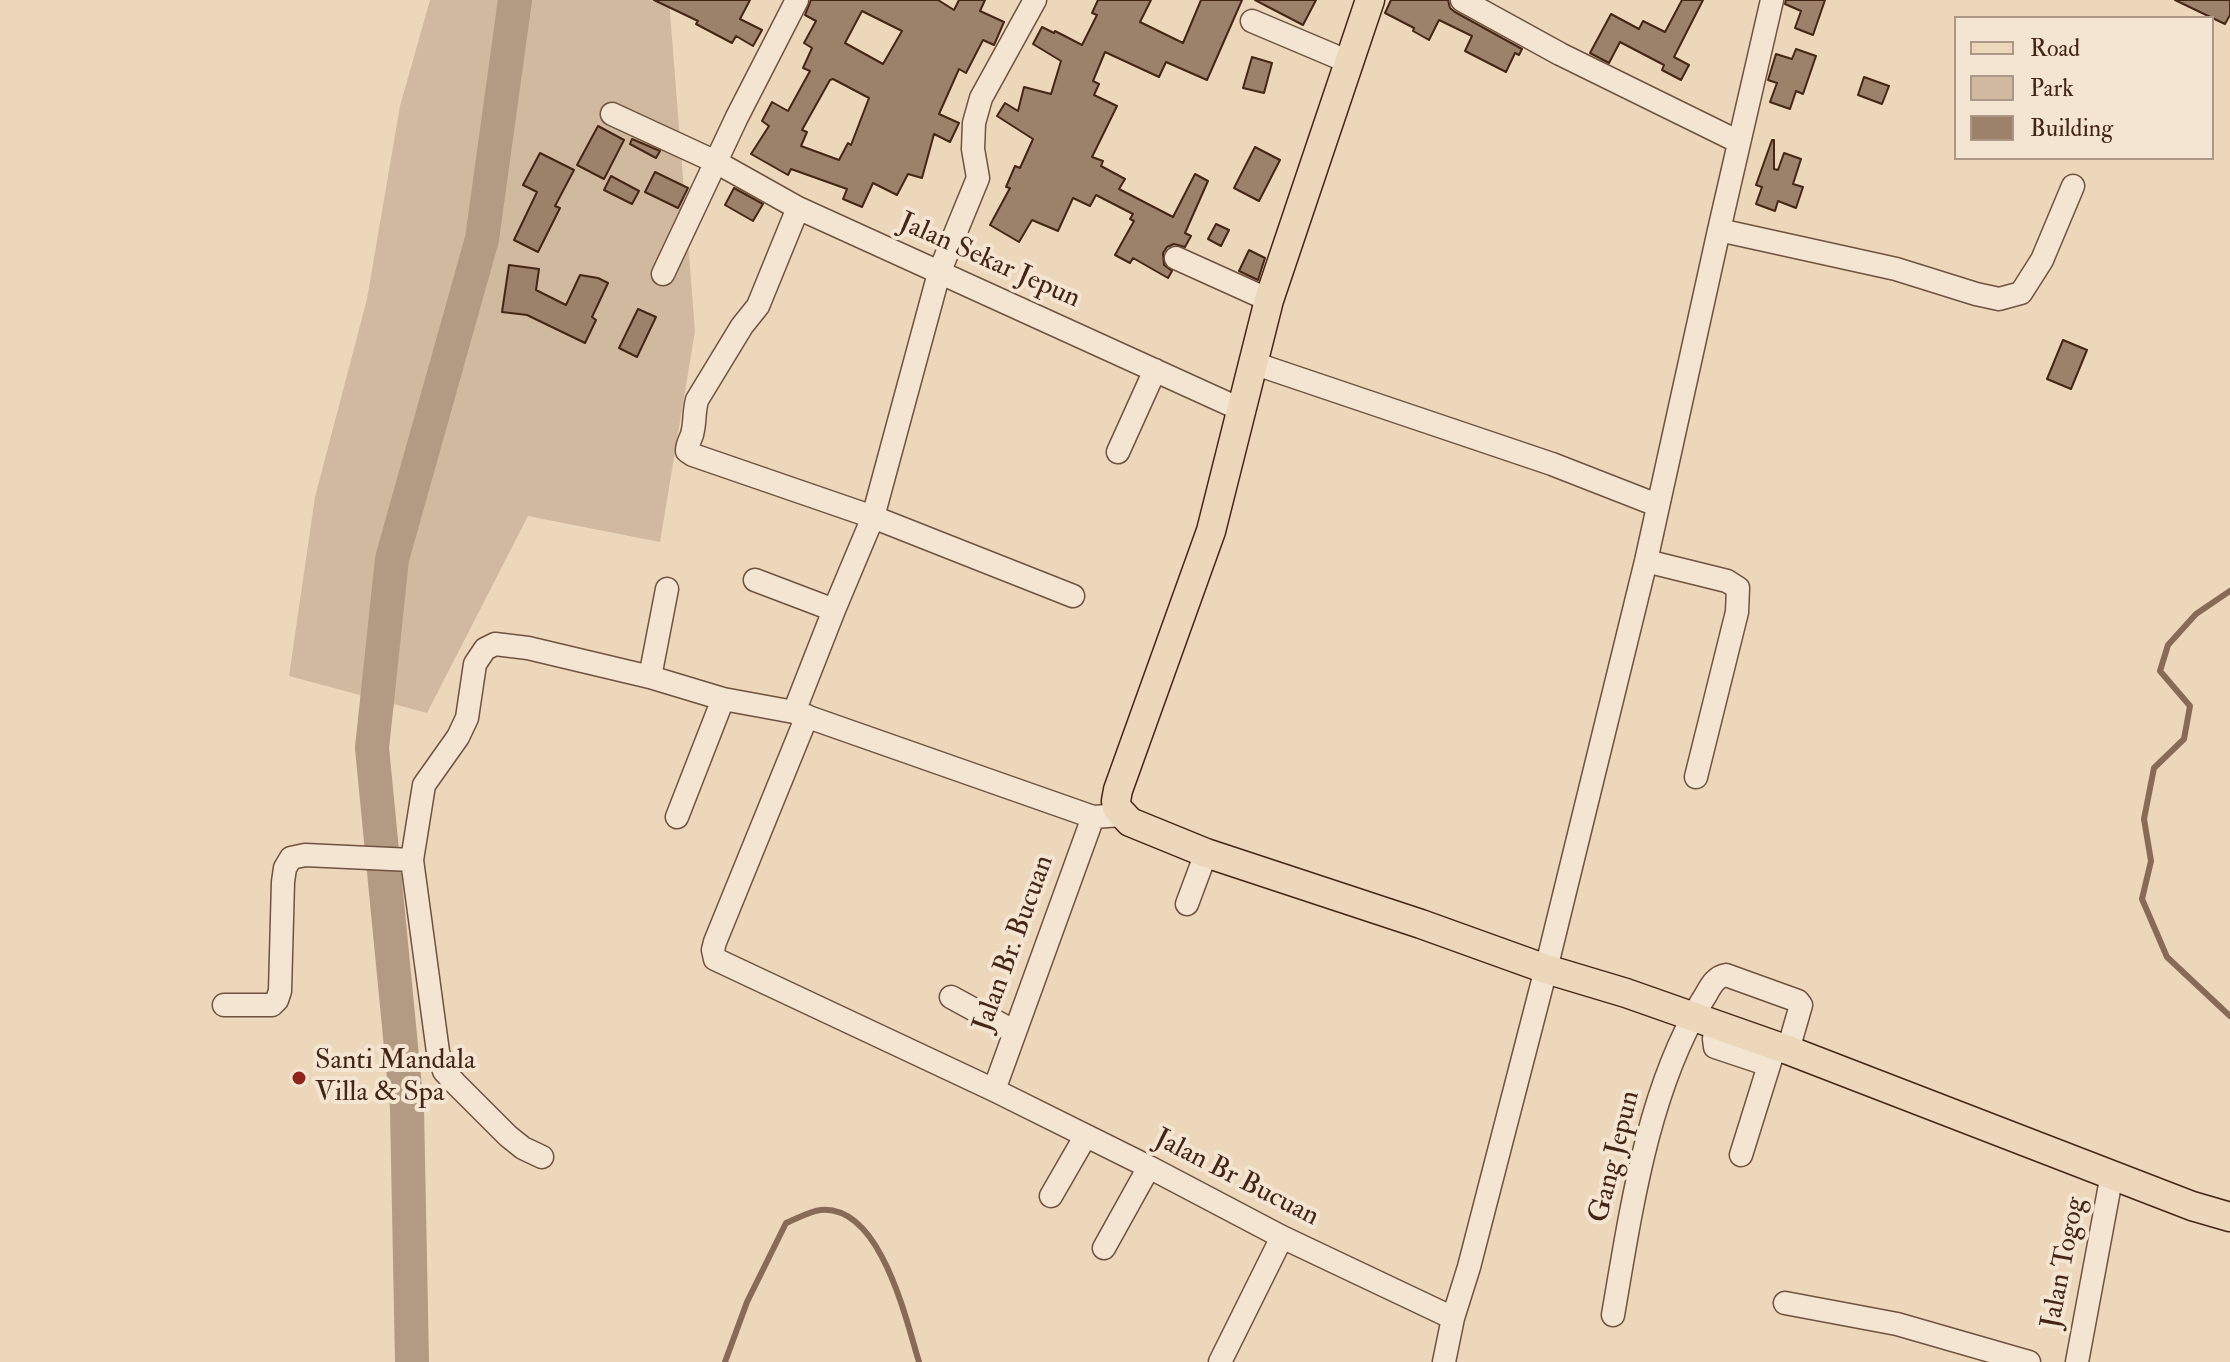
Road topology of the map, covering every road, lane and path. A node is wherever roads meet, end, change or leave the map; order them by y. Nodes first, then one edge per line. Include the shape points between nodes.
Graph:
1 (797, 0) edge
2 (1035, 0) edge
3 (1370, 0) edge
4 (1462, 0) edge
5 (1772, 0) edge
6 (1252, 21) dead end
7 (1349, 62) junction
8 (612, 114) dead end
9 (1739, 142) junction
10 (716, 162) junction
11 (2073, 186) dead end
12 (798, 208) junction
13 (1719, 230) junction
14 (1176, 258) dead end
15 (939, 273) junction
16 (663, 274) dead end
17 (1269, 300) junction
18 (1253, 363) junction
19 (1155, 370) junction
20 (1242, 410) junction
21 (1118, 452) dead end
22 (1657, 505) junction
23 (873, 517) junction
24 (1646, 561) junction
25 (755, 580) dead end
26 (667, 589) dead end
27 (1073, 596) dead end
28 (834, 610) junction
29 (650, 677) junction
30 (723, 699) junction
31 (800, 714) junction
32 (1696, 777) dead end
33 (1122, 815) junction
34 (677, 817) dead end
35 (1093, 817) junction
36 (1206, 853) junction
37 (407, 860) junction
38 (1187, 904) dead end
39 (1546, 969) junction
40 (951, 997) dead end
41 (224, 1005) dead end
42 (1704, 1022) junction
43 (1015, 1032) junction
44 (1777, 1054) junction
45 (994, 1090) junction
46 (1085, 1137) junction
47 (1741, 1155) dead end
48 (542, 1157) dead end
49 (1149, 1167) junction
50 (2112, 1174) junction
51 (1051, 1196) dead end
52 (2230, 1217) edge
53 (1282, 1237) junction
54 (1104, 1248) dead end
55 (1785, 1303) dead end
56 (1613, 1315) dead end
57 (1453, 1318) junction
58 (1220, 1362) edge
59 (1444, 1362) edge
60 (2029, 1362) edge
61 (2077, 1362) edge

1 - 10 street
2 - 15 street via 981,98 973,149 978,178
3 - 7 main road
4 - 9 street
5 - 9 street
6 - 7 street
7 - 17 main road
8 - 10 street, Jalan Sekar Jepun
9 - 13 street
10 - 12 street, Jalan Sekar Jepun
10 - 16 street
11 - 13 street via 2042,260 2021,293 1999,299 1896,269
12 - 15 street, Jalan Sekar Jepun
12 - 23 street via 758,306 697,400 686,448 693,455
13 - 22 street
14 - 17 street
15 - 19 street, Jalan Sekar Jepun
15 - 23 street
17 - 18 main road
18 - 20 main road
18 - 22 street
19 - 20 street, Jalan Sekar Jepun
19 - 21 street
20 - 33 main road via 1211,531 1118,790
22 - 24 street
23 - 27 street
23 - 28 street
24 - 32 street via 1738,588 1737,612
24 - 39 street
25 - 28 street
26 - 29 street
28 - 31 street
29 - 30 street
29 - 37 street via 528,648 495,644 485,649 475,664 467,718 424,785
30 - 31 street
30 - 34 street
31 - 35 street
31 - 45 street, Jalan Br Bucuan via 713,956
33 - 35 street
33 - 36 main road via 1141,828
35 - 43 street, Jalan Br. Bucuan
36 - 38 street
36 - 39 main road
37 - 41 street via 291,858 283,882 277,1000 272,1005
37 - 48 street via 444,1071 508,1136
39 - 42 main road
39 - 57 street
40 - 43 street
42 - 44 main road
42 - 44 street, Gang Jepun via 1721,975 1791,997 1801,1005
42 - 56 street, Gang Jepun via 1658,1105
43 - 45 street, Jalan Br. Bucuan
44 - 47 street
44 - 50 main road
45 - 46 street, Jalan Br Bucuan
46 - 49 street, Jalan Br Bucuan
46 - 51 street
49 - 53 street, Jalan Br Bucuan
49 - 54 street
50 - 52 main road
50 - 61 street, Jalan Togog
53 - 57 street, Jalan Br Bucuan
53 - 58 street
55 - 60 street via 1897,1324
57 - 59 street

